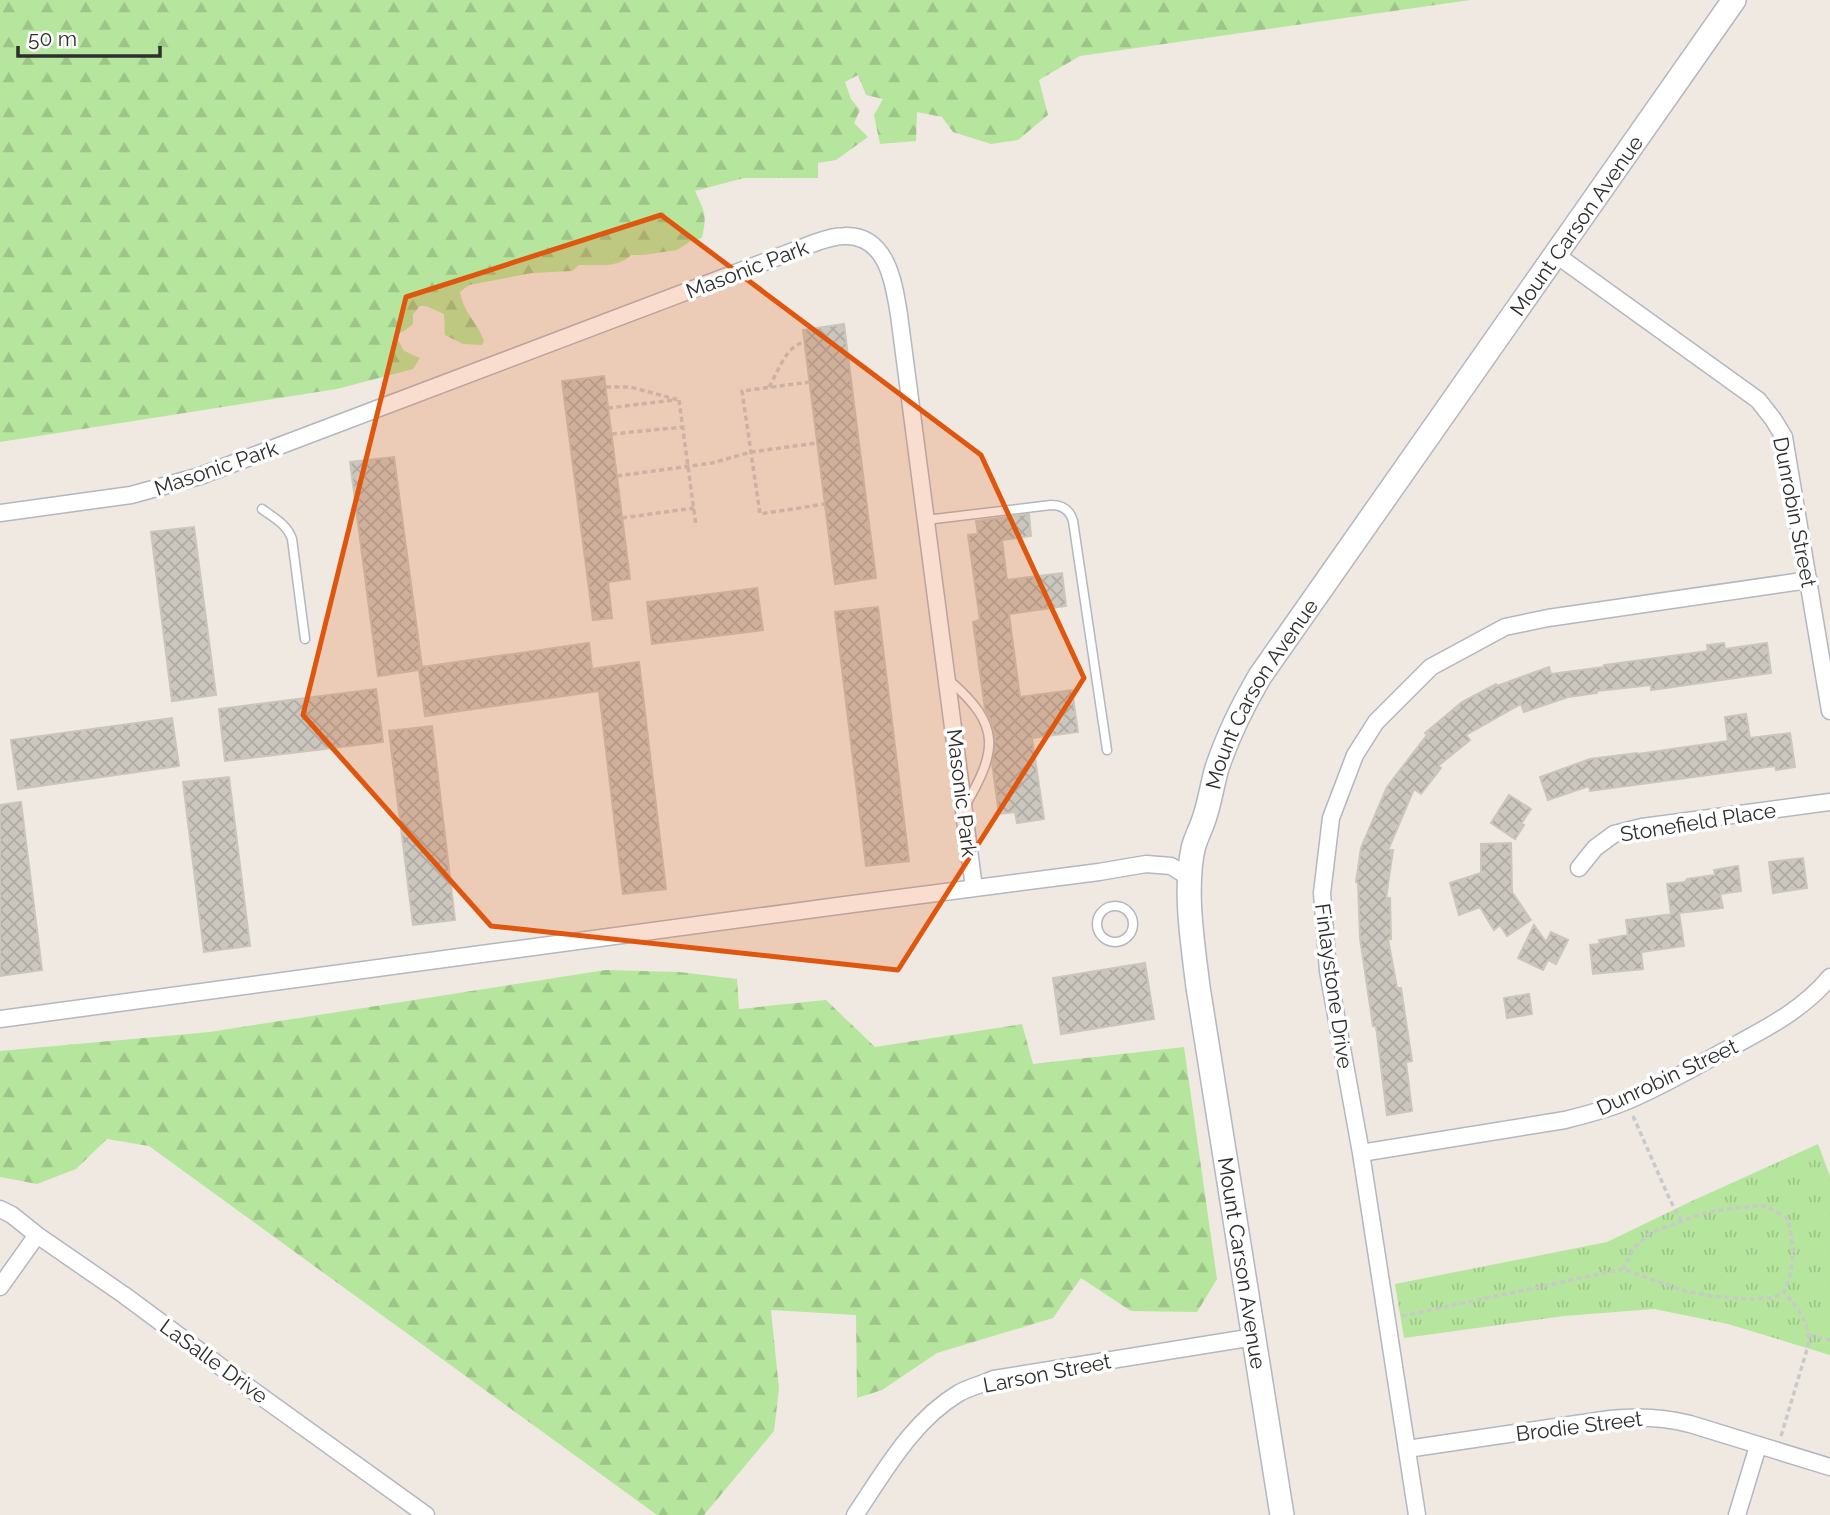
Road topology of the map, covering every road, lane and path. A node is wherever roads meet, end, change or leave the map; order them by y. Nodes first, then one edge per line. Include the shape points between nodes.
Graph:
1 (1734, 0) edge
2 (1555, 254) junction
3 (805, 341) dead end
4 (810, 382) dead end
5 (606, 387) dead end
6 (769, 387) junction
7 (679, 400) junction
8 (608, 408) dead end
9 (683, 426) junction
10 (612, 434) dead end
11 (817, 443) dead end
12 (751, 452) junction
13 (688, 466) junction
14 (617, 476) dead end
15 (825, 504) dead end
16 (694, 508) junction
17 (262, 509) dead end
18 (0, 513) edge
19 (622, 518) dead end
20 (926, 520) junction
21 (696, 526) dead end
22 (1809, 580) junction
23 (305, 639) dead end
24 (947, 679) junction
25 (1830, 711) edge
26 (1107, 750) dead end
27 (1830, 802) edge
28 (964, 809) junction
29 (1579, 868) dead end
30 (1191, 878) junction
31 (974, 888) junction
32 (1129, 936) joint
33 (1830, 977) edge
34 (0, 1019) edge
35 (1627, 1101) junction
36 (1361, 1153) junction
37 (0, 1209) edge
38 (1682, 1222) junction
39 (37, 1235) junction
40 (1623, 1269) junction
41 (0, 1287) edge
42 (1784, 1292) junction
43 (1386, 1319) junction
44 (1810, 1335) junction
45 (1254, 1337) junction
46 (1830, 1340) edge
47 (1758, 1446) junction
48 (1406, 1450) junction
49 (1777, 1451) junction
50 (1830, 1468) edge
51 (426, 1515) edge
52 (855, 1515) edge
53 (1282, 1515) edge
54 (1417, 1515) edge
55 (1737, 1515) edge

1 - 2 main road, Mount Carson Avenue
2 - 22 street, Dunrobin Street via 1758,400 1773,419 1784,437
2 - 30 main road, Mount Carson Avenue via 1260,676 1217,766 1193,848
3 - 6 path via 791,348
4 - 6 path
5 - 7 path via 630,387
6 - 12 path via 741,391
7 - 8 path
7 - 9 path
9 - 10 path
9 - 13 path
11 - 12 path
12 - 13 path
12 - 15 path via 760,514
13 - 14 path
13 - 16 path
16 - 19 path
16 - 21 path
17 - 23 lane via 290,531
18 - 20 street, Masonic Park via 131,495 200,476 799,248 843,236 861,238 877,249 893,283
20 - 24 street, Masonic Park
20 - 26 lane via 1051,505 1069,512
22 - 25 street, Dunrobin Street
22 - 36 street, Finlaystone Drive via 1504,627 1431,667 1376,722 1355,755 1331,818 1322,893 1328,971
24 - 28 street, Masonic Park
24 - 28 lane via 980,712 989,742 984,772
27 - 29 street, Stonefield Place via 1614,834
28 - 31 street, Masonic Park
30 - 31 street, Masonic Park via 1171,866 1146,864
30 - 45 main road, Mount Carson Avenue via 1198,987
31 - 34 street, Masonic Park
32 - 32 lane via 1133,925 1130,913 1119,906 1103,910 1097,920 1102,937 1118,942
33 - 35 street, Dunrobin Street via 1778,1022
35 - 36 street, Dunrobin Street via 1565,1120
35 - 38 path
36 - 43 street, Finlaystone Drive
37 - 39 street, LaSalle Drive
38 - 40 path via 1650,1233 1634,1248
38 - 42 path via 1704,1213 1766,1206 1788,1219 1794,1258
39 - 41 street
39 - 51 street, LaSalle Drive
40 - 42 path via 1711,1296 1746,1300
40 - 43 path
42 - 44 path
43 - 48 street, Finlaystone Drive
44 - 46 path
44 - 49 path
45 - 52 street, Larson Street via 994,1379 960,1393 926,1417 905,1441
45 - 53 main road, Mount Carson Avenue
47 - 48 street, Brodie Street via 1675,1420 1642,1417
47 - 49 street, Brodie Street
47 - 55 street
48 - 54 street, Finlaystone Drive
49 - 50 street, Brodie Street

